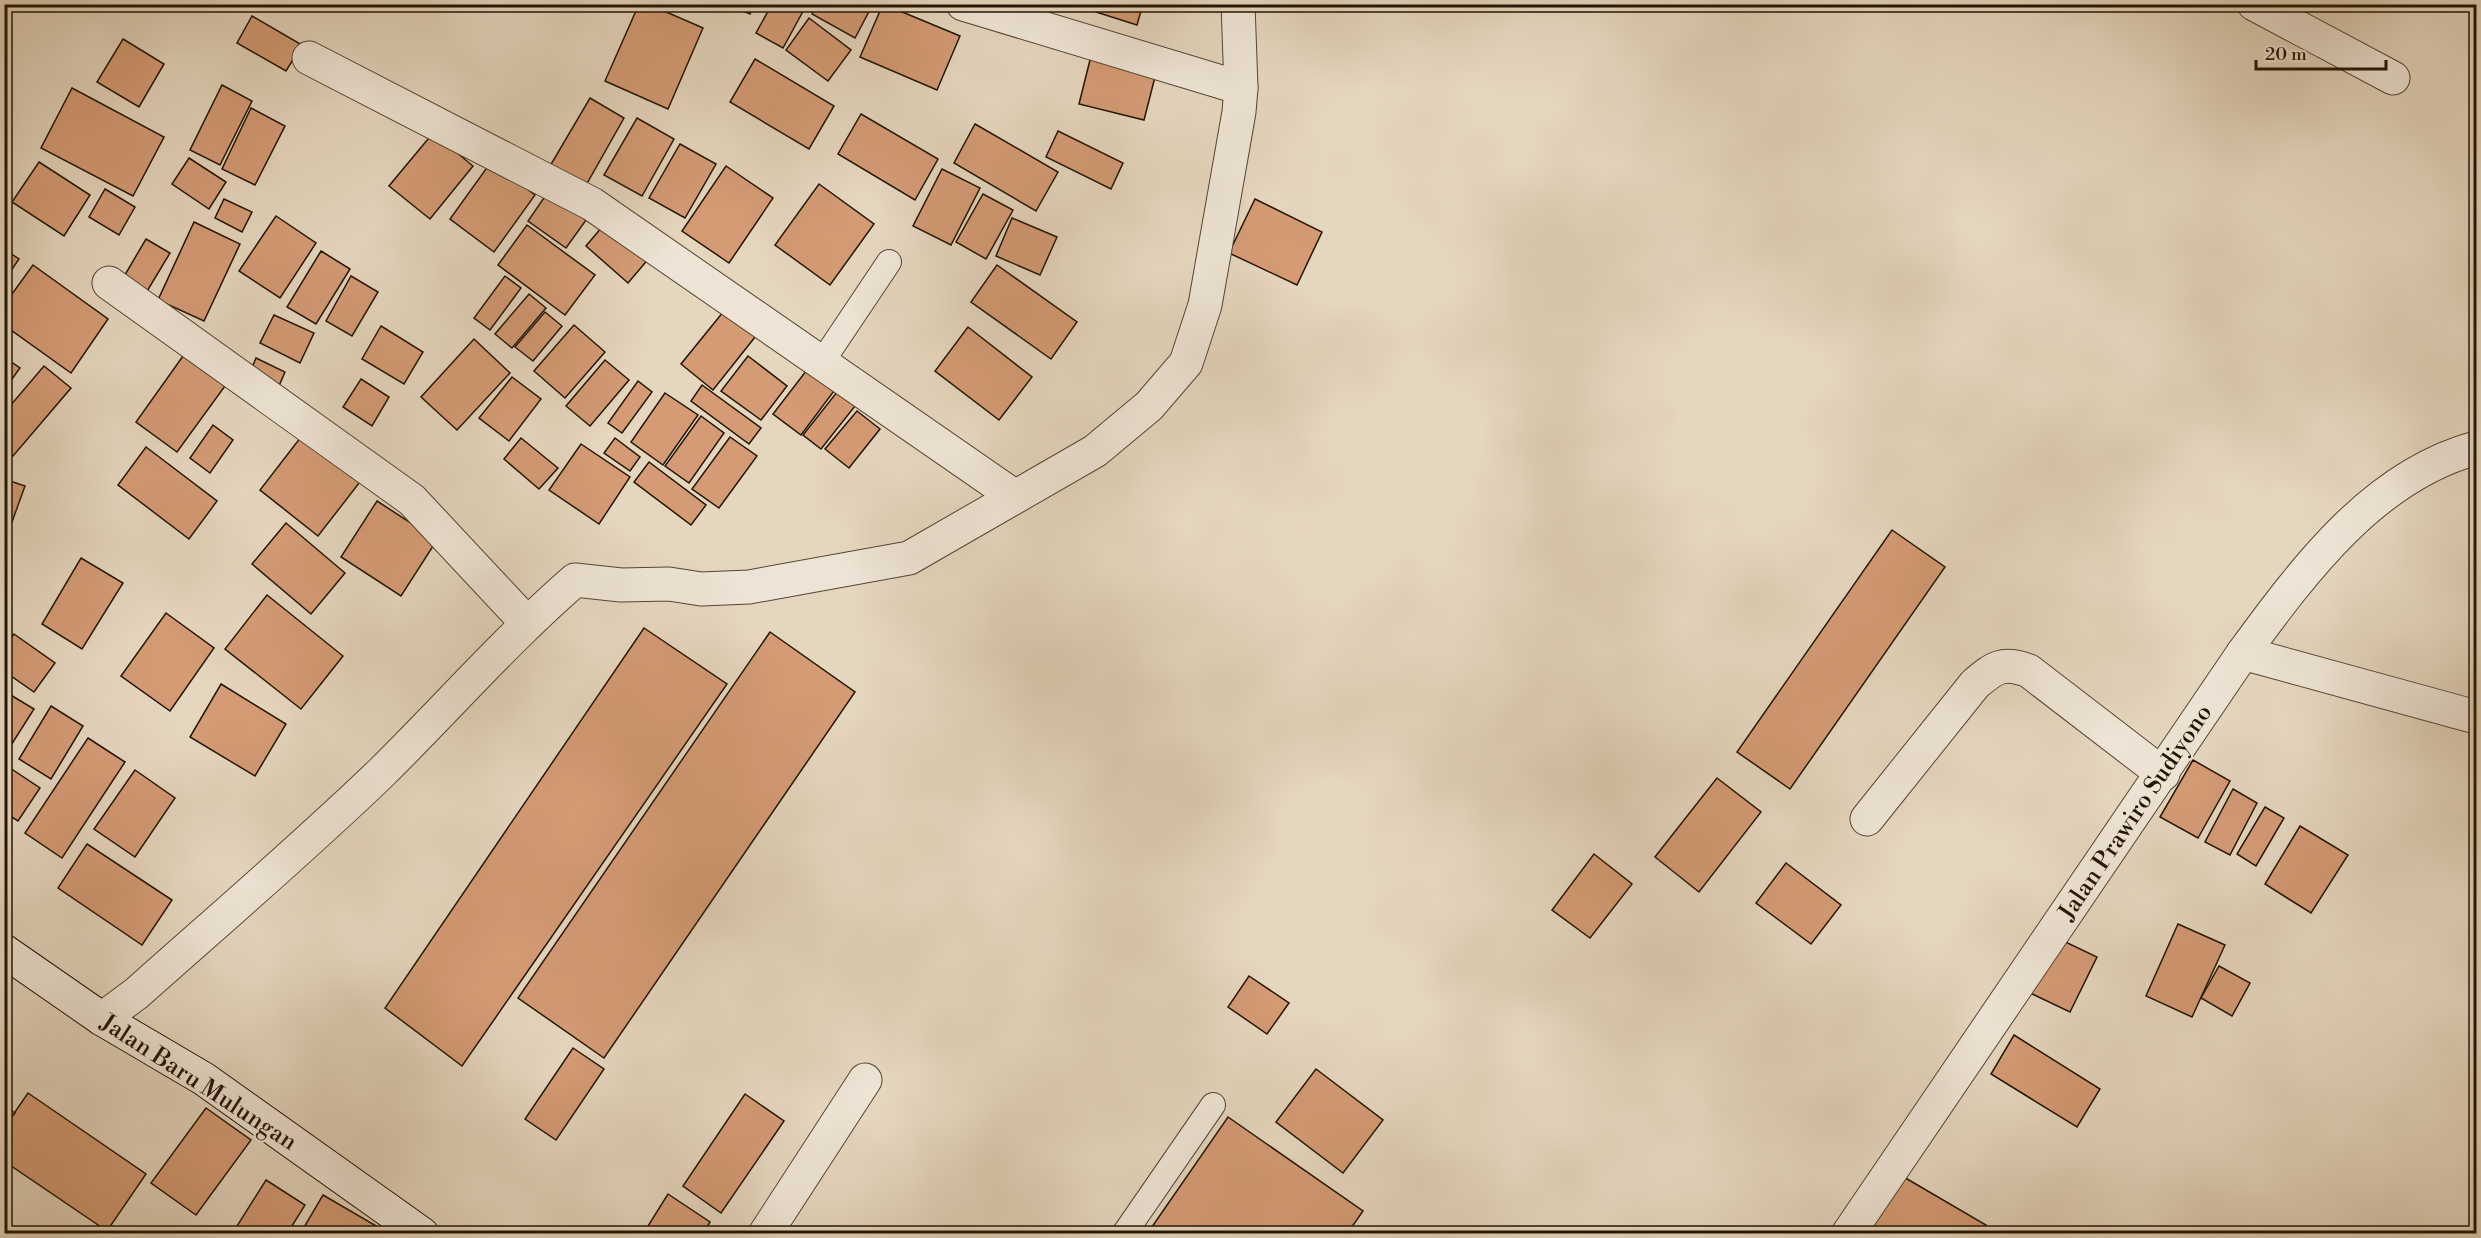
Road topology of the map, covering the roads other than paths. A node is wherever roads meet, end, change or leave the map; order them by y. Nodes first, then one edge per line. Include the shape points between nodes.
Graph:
1 (963, 4) edge
2 (1238, 4) edge
3 (2254, 4) edge
4 (309, 58) dead end
5 (2393, 78) dead end
6 (1241, 88) junction
7 (889, 262) dead end
8 (108, 283) dead end
9 (822, 362) junction
10 (2476, 448) edge
11 (1014, 496) junction
12 (526, 622) junction
13 (2243, 652) junction
14 (2476, 717) edge
15 (2163, 774) junction
16 (1867, 819) dead end
17 (4, 951) edge
18 (102, 1020) junction
19 (865, 1080) dead end
20 (1213, 1105) dead end
21 (422, 1233) edge
22 (765, 1233) edge
23 (1124, 1233) edge
24 (1848, 1233) edge

1 - 6 street
2 - 6 street
3 - 5 street
4 - 9 street via 592,204
6 - 11 street via 1205,305 1186,363 1149,406 1095,451
7 - 9 lane
8 - 12 street via 412,500
9 - 11 street
10 - 13 street, Jalan Prawiro Sudiyono via 2425,468 2355,520 2297,579
11 - 12 street via 909,558 748,587 701,589 574,580
12 - 18 street via 380,774
13 - 14 street
13 - 15 street, Jalan Prawiro Sudiyono
15 - 16 street via 2029,671 2014,665 2002,666 1989,671 1975,684
15 - 24 street, Jalan Prawiro Sudiyono
17 - 18 street, Jalan Baru Mulungan
18 - 21 street, Jalan Baru Mulungan via 204,1079
19 - 22 street
20 - 23 lane

